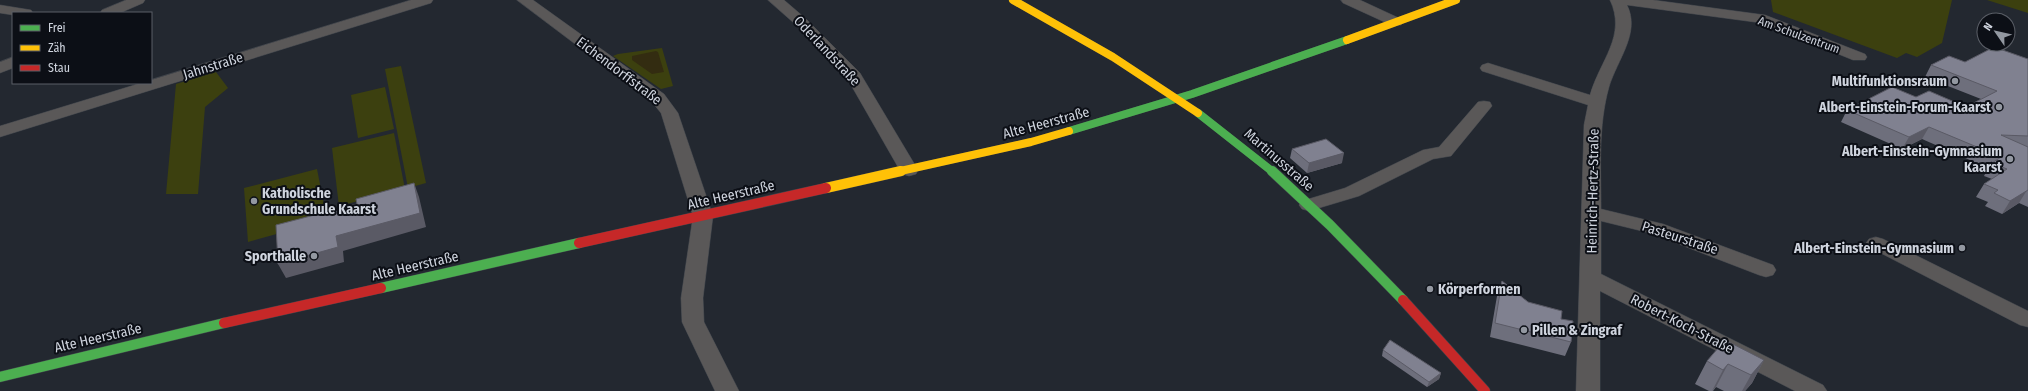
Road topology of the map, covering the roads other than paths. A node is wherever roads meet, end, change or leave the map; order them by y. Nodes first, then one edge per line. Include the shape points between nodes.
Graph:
1 (138, 0) edge
2 (426, 0) edge
3 (524, 0) edge
4 (775, 0) edge
5 (1013, 0) edge
6 (1348, 0) edge
7 (1456, 0) edge
8 (1618, 0) edge
9 (0, 9) edge
10 (20, 12) edge
11 (109, 12) edge
12 (1396, 22) junction
13 (1859, 57) dead end
14 (12, 62) edge
15 (0, 68) edge
16 (1488, 68) dead end
17 (1178, 98) junction
18 (1596, 102) junction
19 (1484, 106) dead end
20 (0, 132) edge
21 (909, 170) junction
22 (1309, 205) junction
23 (1592, 213) junction
24 (703, 216) junction
25 (1876, 243) dead end
26 (1766, 270) dead end
27 (1592, 278) junction
28 (2028, 320) edge
29 (0, 377) edge
30 (1588, 390) edge
31 (727, 391) edge
32 (1485, 391) edge
33 (1815, 391) edge

1 - 11 street
2 - 20 street, Jahnstraße
3 - 24 street, Eichendorffstraße via 665,105
4 - 21 street, Oderlandstraße via 800,21 854,76
5 - 17 street, Martinusstraße
6 - 12 street
7 - 12 street, Alte Heerstraße
8 - 13 street, Am Schulzentrum via 1765,19
8 - 18 street, Heinrich-Hertz-Straße via 1624,17 1624,33 1603,79
9 - 10 street
12 - 17 street, Alte Heerstraße via 1285,63
14 - 15 street
16 - 18 street
17 - 21 street, Alte Heerstraße via 1079,130
17 - 22 street, Martinusstraße via 1226,133
18 - 23 street, Heinrich-Hertz-Straße via 1593,125
19 - 22 street via 1445,152 1429,154 1352,192
21 - 24 street, Alte Heerstraße
22 - 32 street, Martinusstraße via 1364,259
23 - 26 street, Pasteurstraße via 1656,228
23 - 27 street, Heinrich-Hertz-Straße
24 - 29 street, Alte Heerstraße via 134,344
24 - 31 street, Eichendorffstraße via 692,298 693,322
25 - 28 street
27 - 30 street, Heinrich-Hertz-Straße
27 - 33 street, Robert-Koch-Straße

